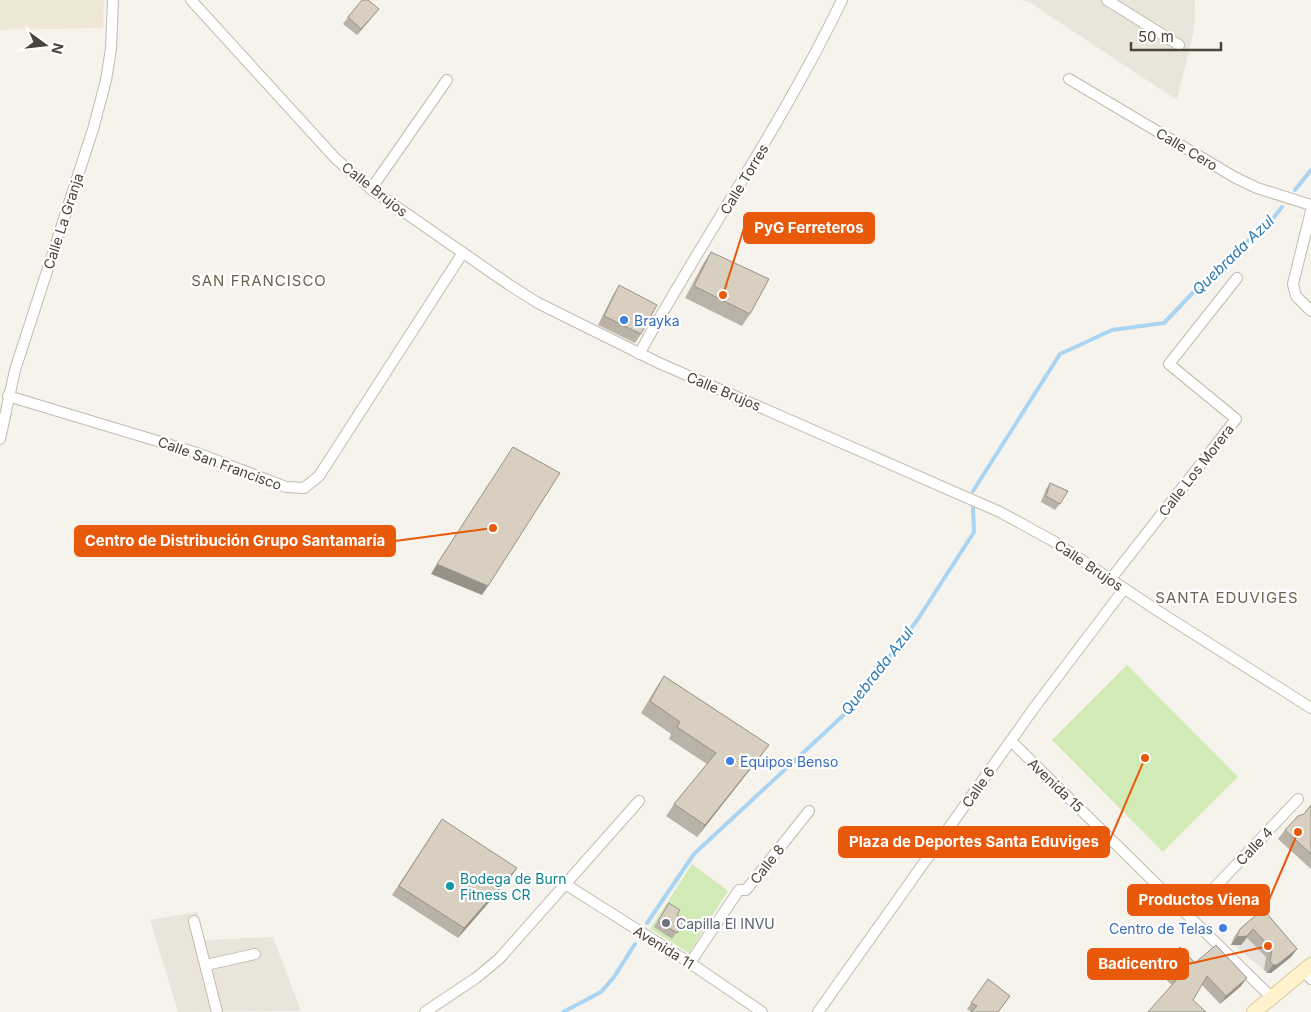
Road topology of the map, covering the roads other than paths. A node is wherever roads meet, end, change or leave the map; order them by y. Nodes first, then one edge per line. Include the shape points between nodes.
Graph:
1 (113, 0) edge
2 (191, 0) edge
3 (842, 0) edge
4 (1107, 0) edge
5 (1179, 45) dead end
6 (1068, 79) dead end
7 (447, 80) dead end
8 (371, 189) junction
9 (1311, 205) edge
10 (1311, 211) edge
11 (462, 254) junction
12 (1237, 278) dead end
13 (1311, 311) edge
14 (639, 354) junction
15 (8, 396) junction
16 (0, 439) edge
17 (1110, 580) junction
18 (1124, 590) junction
19 (1311, 708) edge
20 (1011, 741) junction
21 (1298, 799) dead end
22 (639, 801) dead end
23 (809, 810) dead end
24 (564, 884) junction
25 (1189, 915) junction
26 (194, 921) dead end
27 (255, 954) dead end
28 (690, 963) junction
29 (206, 965) junction
30 (1309, 971) edge
31 (1272, 998) junction
32 (217, 1012) edge
33 (425, 1012) edge
34 (762, 1012) edge
35 (818, 1012) edge
36 (1254, 1012) edge

1 - 15 street, Calle La Granja via 106,80
2 - 8 street, Calle Brujos via 336,159
3 - 14 street, Calle Torres via 804,78 684,273
4 - 5 street
6 - 9 street, Calle Cero via 1236,178
7 - 8 street
8 - 11 street, Calle Brujos
10 - 13 street via 1293,284 1296,296
11 - 14 street, Calle Brujos via 538,303
11 - 15 street, Calle San Francisco via 319,476 304,488 286,487 197,453
12 - 17 street, Calle Los Morera via 1169,364 1236,420
14 - 17 street, Calle Brujos via 1000,512 1053,541
15 - 16 street, Calle La Granja
17 - 18 street, Calle Brujos
18 - 19 street, Calle Brujos
18 - 20 street, Calle 6
20 - 25 street, Avenida 15
20 - 35 street, Calle 6
21 - 25 street, Calle 4
22 - 24 street
23 - 28 street, Calle 8 via 746,890 739,890
24 - 28 street, Avenida 11
24 - 33 street via 498,959
25 - 31 street, Avenida 15
26 - 29 street
27 - 29 street
28 - 34 street, Avenida 11
29 - 32 street
30 - 31 main road
31 - 36 main road

